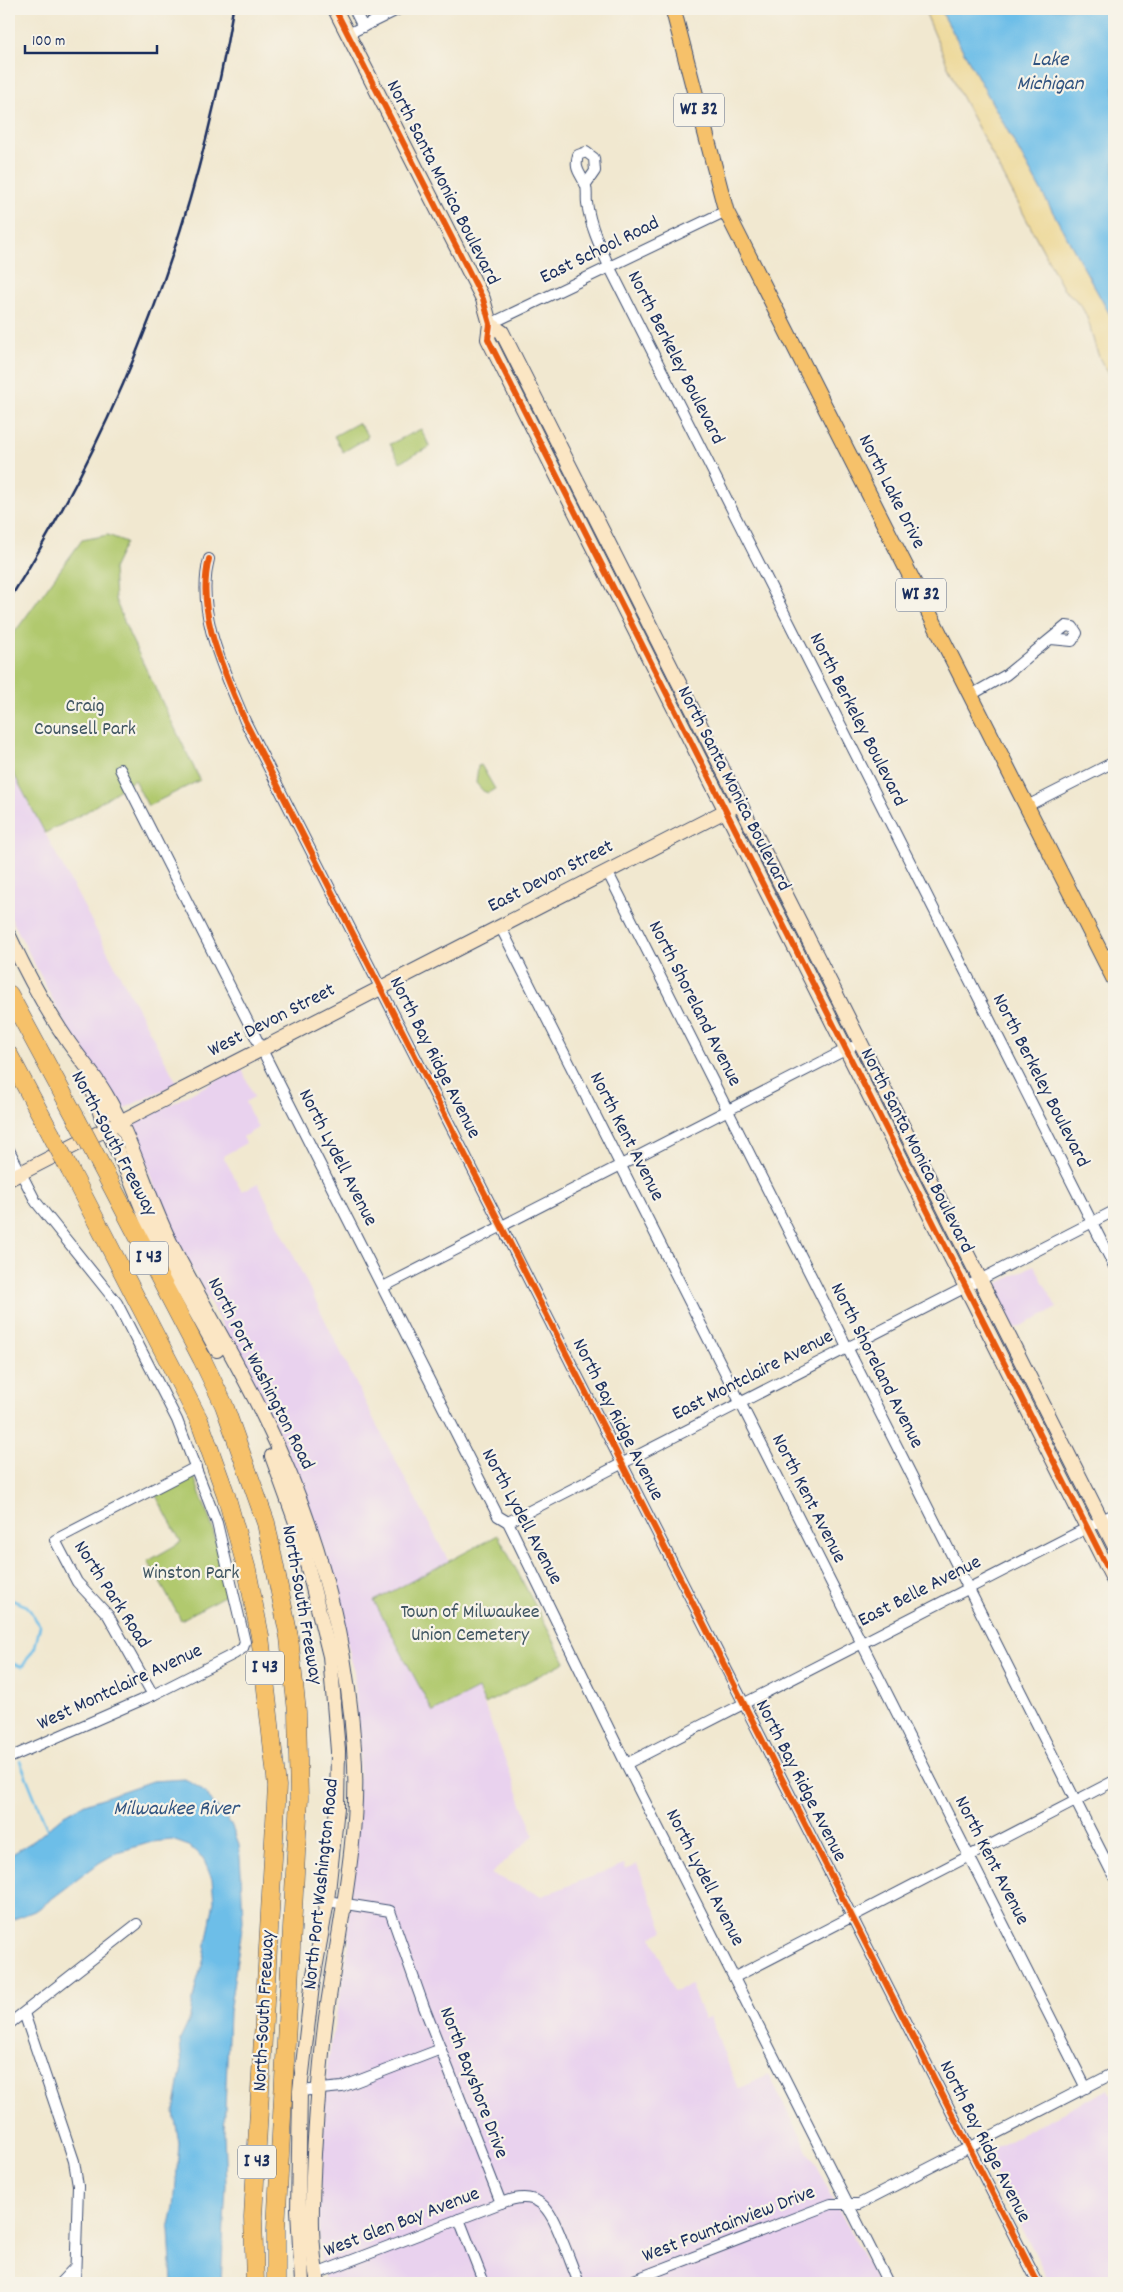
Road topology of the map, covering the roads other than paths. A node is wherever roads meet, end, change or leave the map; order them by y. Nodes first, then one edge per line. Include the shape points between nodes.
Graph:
1 (354, 9) edge
2 (399, 9) edge
3 (673, 9) edge
4 (341, 11) edge
5 (362, 27) junction
6 (348, 34) junction
7 (586, 184) dead end
8 (726, 211) junction
9 (609, 266) junction
10 (490, 324) junction
11 (209, 559) dead end
12 (1051, 639) dead end
13 (971, 694) junction
14 (1114, 762) edge
15 (120, 769) dead end
16 (740, 804) junction
17 (1027, 806) junction
18 (726, 811) junction
19 (607, 871) junction
20 (500, 926) junction
21 (9, 936) edge
22 (1109, 955) edge
23 (1114, 979) edge
24 (380, 988) junction
25 (9, 994) edge
26 (862, 1041) junction
27 (263, 1048) junction
28 (846, 1049) junction
29 (9, 1055) edge
30 (727, 1110) junction
31 (113, 1126) junction
32 (9, 1150) edge
33 (621, 1165) junction
34 (15, 1176) edge
35 (1114, 1211) edge
36 (1092, 1222) junction
37 (500, 1226) junction
38 (1114, 1266) edge
39 (973, 1283) junction
40 (383, 1287) junction
41 (847, 1348) junction
42 (740, 1402) junction
43 (621, 1464) junction
44 (196, 1467) junction
45 (1108, 1517) edge
46 (508, 1522) junction
47 (1087, 1528) junction
48 (1114, 1545) edge
49 (1114, 1581) edge
50 (969, 1586) junction
51 (860, 1642) junction
52 (153, 1695) junction
53 (742, 1703) junction
54 (9, 1758) edge
55 (626, 1764) junction
56 (1114, 1781) edge
57 (1076, 1801) junction
58 (969, 1856) junction
59 (1114, 1876) edge
60 (327, 1901) junction
61 (344, 1903) junction
62 (851, 1916) junction
63 (137, 1924) dead end
64 (735, 1977) junction
65 (24, 2012) junction
66 (9, 2024) edge
67 (441, 2049) junction
68 (1114, 2073) edge
69 (1086, 2088) junction
70 (318, 2089) junction
71 (300, 2091) junction
72 (969, 2148) junction
73 (846, 2202) junction
74 (501, 2204) junction
75 (253, 2217) junction
76 (459, 2219) junction
77 (75, 2267) junction
78 (317, 2279) edge
79 (60, 2283) edge
80 (75, 2283) edge
81 (250, 2283) edge
82 (255, 2283) edge
83 (276, 2283) edge
84 (302, 2283) edge
85 (484, 2283) edge
86 (579, 2283) edge
87 (626, 2283) edge
88 (888, 2283) edge
89 (1038, 2283) edge

1 - 5 street
2 - 5 street
3 - 8 main road, North Lake Drive / WI 32
4 - 6 street, North Santa Monica Boulevard
5 - 6 street
6 - 10 street, North Santa Monica Boulevard via 483,299
7 - 9 street, North Berkeley Boulevard via 586,202 594,234
8 - 9 street, East School Road
8 - 13 main road, North Lake Drive / WI 32
9 - 10 street, East School Road
9 - 36 street, North Berkeley Boulevard
10 - 16 street, North Santa Monica Boulevard via 502,332
10 - 18 street, North Santa Monica Boulevard via 488,339
11 - 24 street, North Bay Ridge Avenue via 204,578 206,603 210,627 227,678 245,721
12 - 13 street via 1006,675
13 - 17 main road, North Lake Drive / WI 32
14 - 17 street
15 - 27 street, North Lydell Avenue
16 - 18 street, East Devon Street
16 - 26 street, North Santa Monica Boulevard
17 - 22 main road, North Lake Drive / WI 32
18 - 19 street, East Devon Street
18 - 28 street, North Santa Monica Boulevard
19 - 20 street, East Devon Street
19 - 30 street, North Shoreland Avenue
20 - 24 street, East Devon Street
20 - 33 street, North Kent Avenue
21 - 31 street, North Port Washington Road via 34,984 86,1067
22 - 23 main road, North Lake Drive / WI 32
24 - 27 street, West Devon Street
24 - 37 street, North Bay Ridge Avenue
25 - 83 highway, North-South Freeway / I 43, bridge via 202,1359 224,1405 266,1523 289,1637 297,1712 299,1798 276,2229
26 - 28 street
26 - 39 street, North Santa Monica Boulevard
27 - 31 street, West Devon Street
27 - 40 street, North Lydell Avenue
28 - 30 street
28 - 39 street, North Santa Monica Boulevard
29 - 75 highway, North-South Freeway / I 43, bridge via 199,1420 247,1570 260,1636 277,1786
30 - 33 street
30 - 41 street, North Shoreland Avenue
31 - 34 street, West Devon Street
31 - 60 street, North Port Washington Road via 153,1235 257,1424 298,1528 330,1656 338,1751 337,1808
31 - 61 street, North Port Washington Road via 136,1157 169,1240 275,1440 308,1518 328,1583 344,1652 355,1751 354,1810
32 - 34 street
33 - 37 street
33 - 42 street, North Kent Avenue
34 - 44 street via 117,1303 177,1420
35 - 36 street, East Montclaire Avenue
36 - 38 street, North Berkeley Boulevard
36 - 39 street, East Montclaire Avenue
37 - 40 street
37 - 43 street, North Bay Ridge Avenue
39 - 41 street, East Montclaire Avenue
39 - 45 street, North Santa Monica Boulevard
39 - 47 street, North Santa Monica Boulevard
40 - 46 street, North Lydell Avenue via 498,1516
41 - 42 street, East Montclaire Avenue
41 - 50 street, North Shoreland Avenue
42 - 43 street, East Montclaire Avenue
42 - 51 street, North Kent Avenue
43 - 46 street
43 - 53 street, North Bay Ridge Avenue
44 - 52 street, West Montclaire Avenue via 220,1533 240,1614 244,1646
44 - 52 street, North Park Road via 55,1540 78,1582 108,1615
45 - 47 street, East Belle Avenue
45 - 48 street, North Santa Monica Boulevard
46 - 55 street, North Lydell Avenue
47 - 49 street, North Santa Monica Boulevard
47 - 50 street, East Belle Avenue
50 - 51 street, East Belle Avenue
50 - 57 street, North Shoreland Avenue
51 - 53 street, East Belle Avenue
51 - 58 street, North Kent Avenue
52 - 54 street, West Montclaire Avenue
53 - 55 street, East Belle Avenue
53 - 62 street, North Bay Ridge Avenue
55 - 64 street, North Lydell Avenue
56 - 57 street
57 - 58 street
57 - 59 street, North Shoreland Avenue
58 - 62 street
58 - 69 street, North Kent Avenue
60 - 61 street, North Bayshore Drive
60 - 71 street, North Port Washington Road via 312,1986
61 - 67 street, North Bayshore Drive via 390,1911
61 - 70 street, North Port Washington Road
62 - 64 street
62 - 72 street, North Bay Ridge Avenue
63 - 65 street
64 - 73 street, North Lydell Avenue
65 - 66 street
65 - 77 street via 74,2161 78,2186
67 - 70 street via 342,2087
67 - 74 street, North Bayshore Drive
68 - 69 street, West Fountainview Drive
69 - 72 street, West Fountainview Drive
70 - 71 street
70 - 78 street, North Port Washington Road via 312,2208
71 - 84 street, North Port Washington Road via 298,2210
72 - 73 street, West Fountainview Drive via 859,2204
72 - 89 street, North Bay Ridge Avenue
73 - 87 street, West Fountainview Drive via 831,2204
73 - 88 street, North Lydell Avenue
74 - 76 street, West Glen Bay Avenue
74 - 86 street via 519,2197 536,2200 545,2206 553,2217
75 - 81 highway
75 - 82 highway, North-South Freeway / I 43
76 - 78 street, West Glen Bay Avenue
76 - 85 street
77 - 79 street
77 - 80 street

